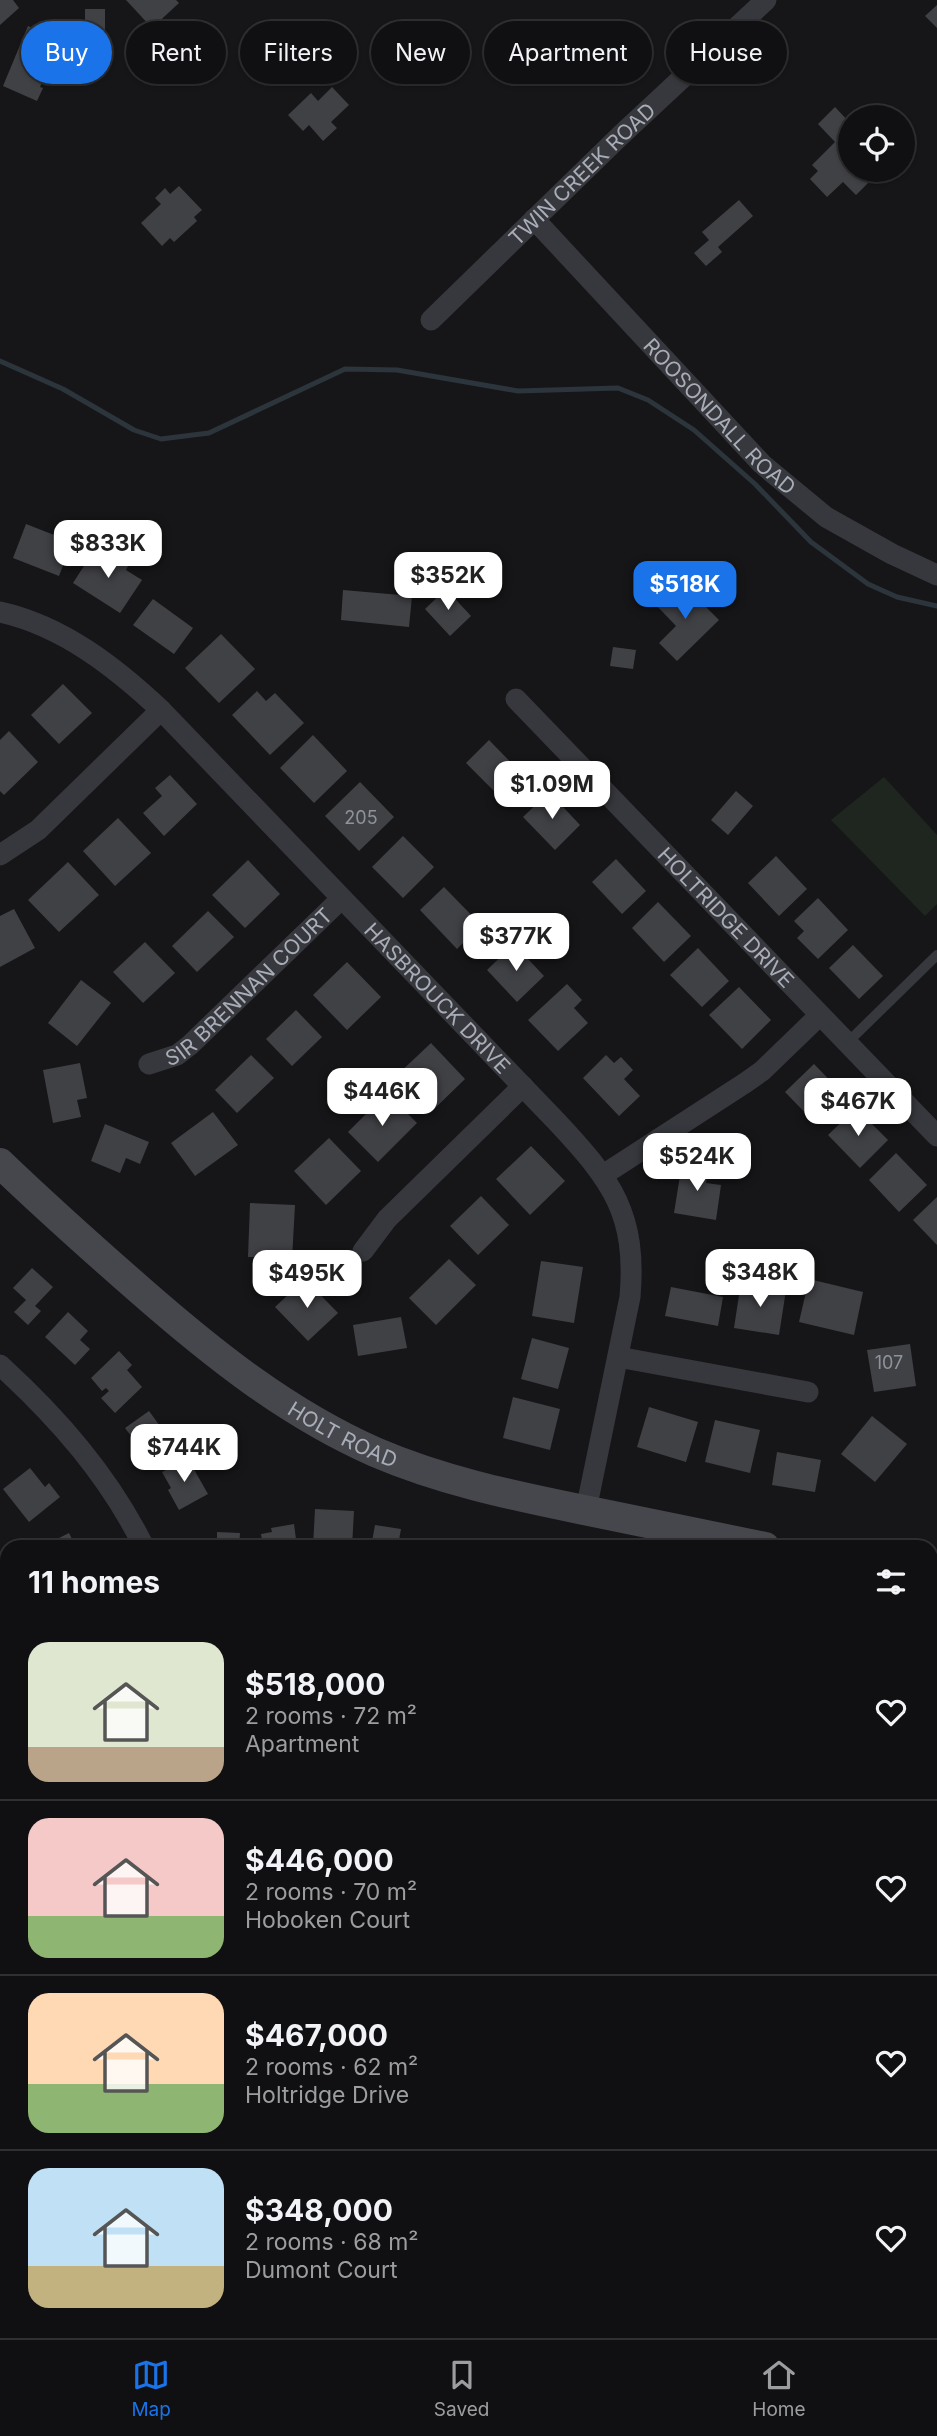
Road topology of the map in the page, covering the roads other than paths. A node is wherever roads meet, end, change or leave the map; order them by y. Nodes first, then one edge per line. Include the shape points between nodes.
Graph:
1 (766, 0) edge
2 (534, 219) junction
3 (431, 320) dead end
4 (937, 575) edge
5 (0, 612) edge
6 (516, 699) dead end
7 (161, 710) junction
8 (0, 855) edge
9 (341, 899) junction
10 (937, 955) edge
11 (820, 1015) junction
12 (847, 1043) junction
13 (149, 1064) dead end
14 (523, 1086) junction
15 (937, 1136) edge
16 (0, 1163) edge
17 (603, 1175) junction
18 (363, 1251) dead end
19 (618, 1357) junction
20 (0, 1365) edge
21 (808, 1392) dead end
22 (586, 1510) junction
23 (140, 1540) edge
24 (731, 1540) edge

1 - 2 street, TWIN CREEK ROAD
2 - 3 street, TWIN CREEK ROAD
2 - 4 street, ROOSONDALL ROAD via 762,464 826,517
5 - 7 street, HASBROUCK DRIVE via 42,626 89,651
6 - 11 street, HOLTRIDGE DRIVE
7 - 8 street via 38,830
7 - 9 street, HASBROUCK DRIVE
9 - 13 street, SIR BRENNAN COURT via 190,1045 177,1055
9 - 14 street, HASBROUCK DRIVE
10 - 12 lane
11 - 12 street, HOLTRIDGE DRIVE
11 - 17 street via 762,1071
12 - 15 street, HOLTRIDGE DRIVE
14 - 17 street, HASBROUCK DRIVE
14 - 18 street via 387,1219
16 - 22 street, HOLT ROAD via 198,1341 296,1411 376,1452 419,1468 503,1493
17 - 19 street, HASBROUCK DRIVE via 617,1199 631,1249 629,1297
19 - 21 street
19 - 22 street, HASBROUCK DRIVE
20 - 23 street via 91,1461
22 - 24 street, HOLT ROAD

